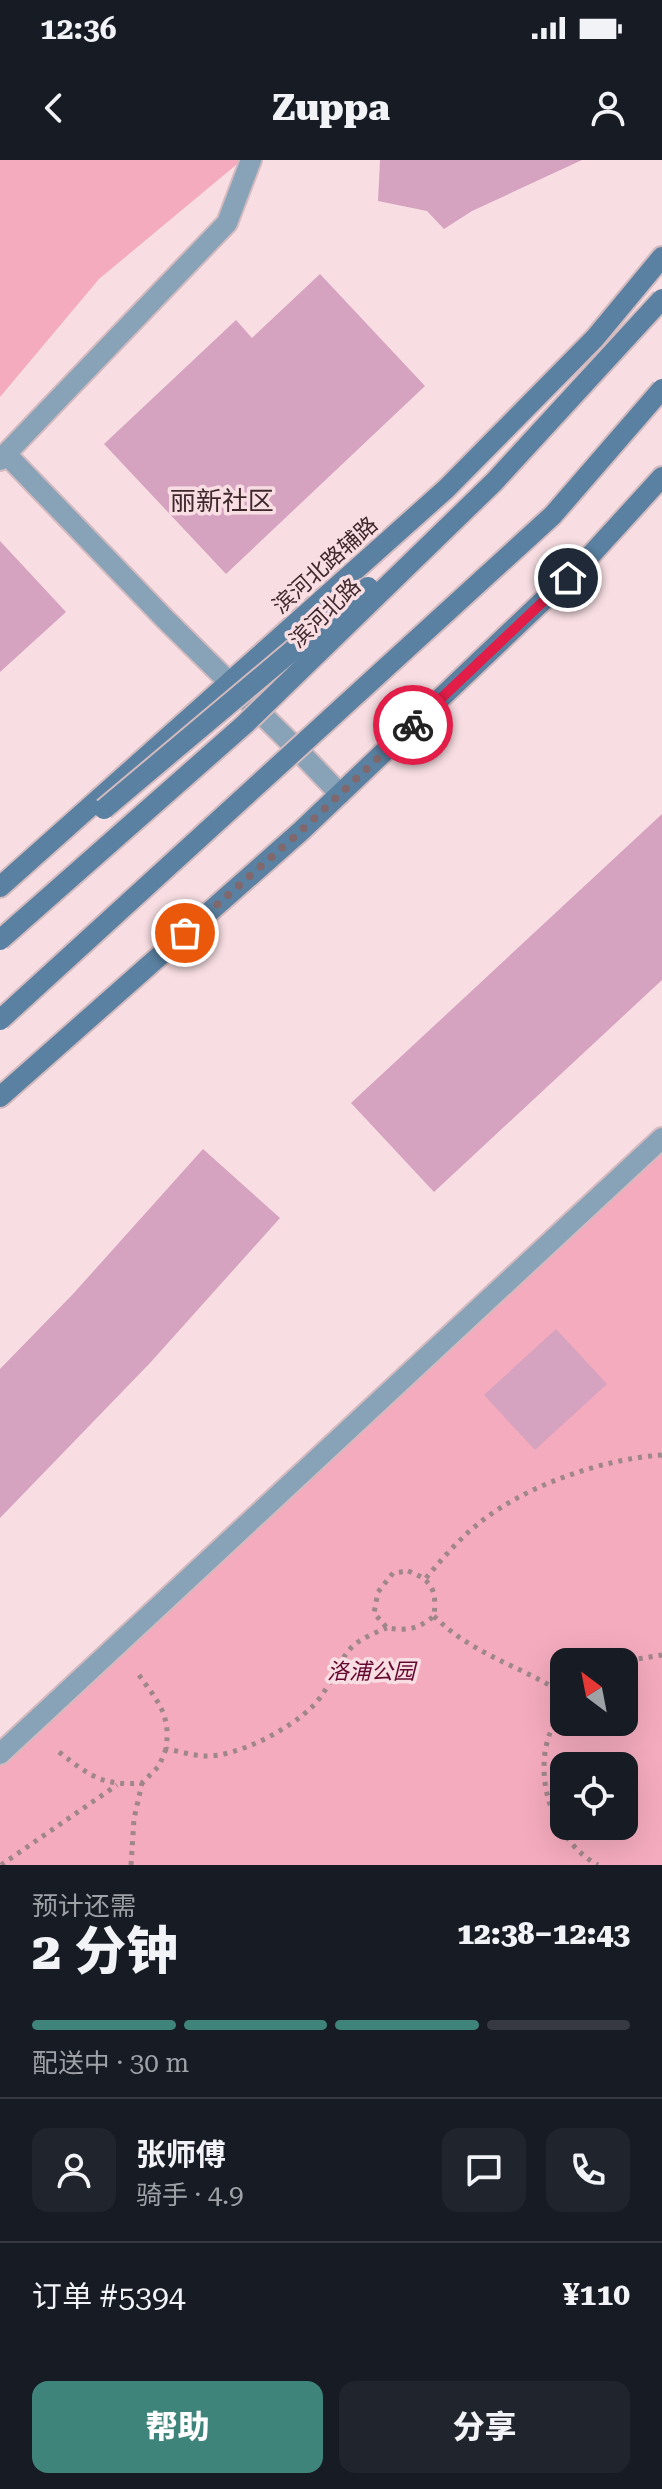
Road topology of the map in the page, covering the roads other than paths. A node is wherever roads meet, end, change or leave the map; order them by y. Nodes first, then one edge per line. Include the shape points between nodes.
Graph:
1 (251, 160) edge
2 (662, 257) edge
3 (662, 299) edge
4 (662, 389) edge
5 (3, 457) edge
6 (662, 477) edge
7 (494, 482) junction
8 (230, 683) junction
9 (340, 794) junction
10 (0, 887) edge
11 (0, 900) edge
12 (0, 940) edge
13 (0, 1020) edge
14 (0, 1097) edge
15 (662, 1138) edge
16 (0, 1754) edge

1 - 5 street via 227,223
2 - 8 main road, 滨河北路辅路 via 595,338 446,489
3 - 7 main road, 滨河北路, bridge
4 - 13 main road, bridge via 553,515
5 - 8 street
6 - 9 main road via 590,556
7 - 11 main road, bridge
7 - 12 main road, 滨河北路, bridge via 245,724
8 - 9 street
8 - 10 main road, 滨河北路辅路
9 - 14 main road
15 - 16 street

